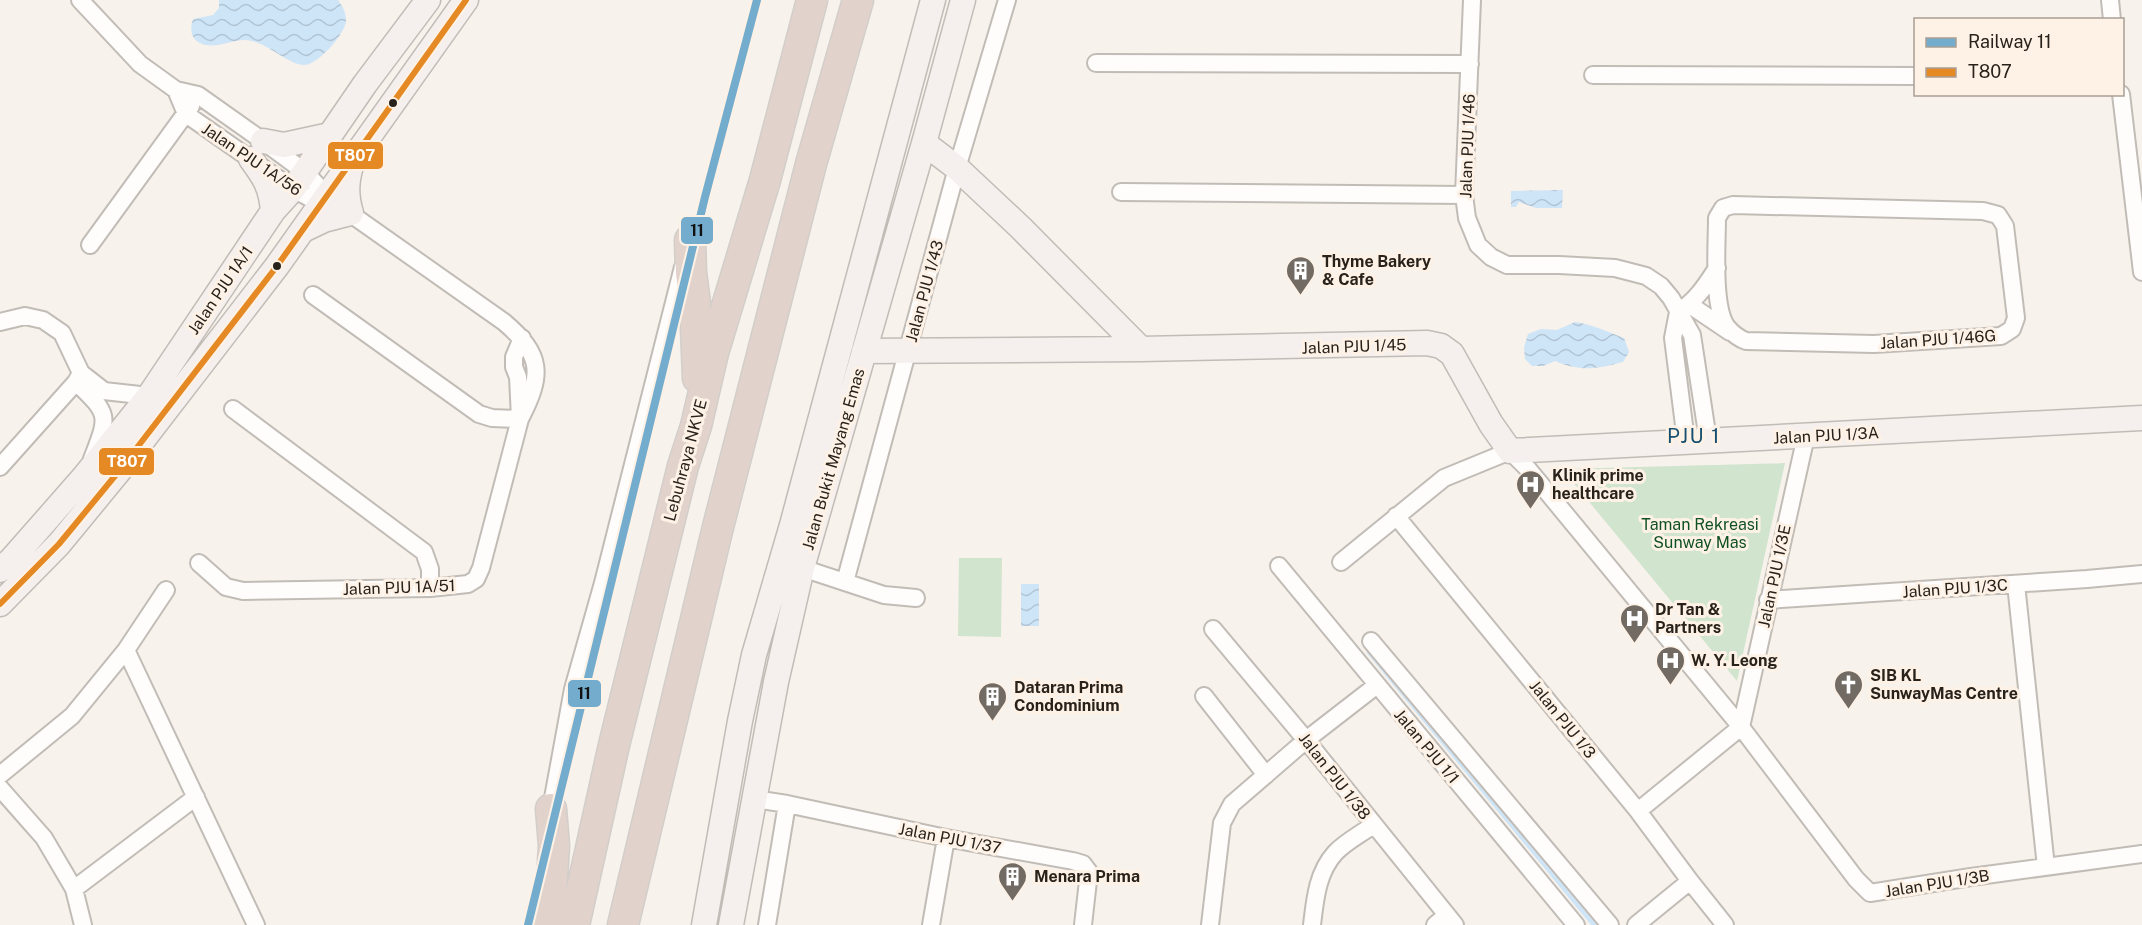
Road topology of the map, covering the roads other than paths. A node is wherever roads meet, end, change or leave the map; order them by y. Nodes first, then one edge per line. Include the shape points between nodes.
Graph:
1 (80, 0) edge
2 (428, 0) edge
3 (466, 0) edge
4 (812, 0) edge
5 (858, 0) edge
6 (933, 0) edge
7 (963, 0) edge
8 (1007, 0) edge
9 (1473, 0) edge
10 (2110, 0) edge
11 (2112, 18) edge
12 (1096, 63) dead end
13 (1470, 64) junction
14 (1593, 75) dead end
15 (1914, 76) edge
16 (176, 90) junction
17 (198, 95) junction
18 (2121, 96) edge
19 (186, 114) junction
20 (330, 135) junction
21 (924, 142) junction
22 (257, 150) junction
23 (957, 168) junction
24 (299, 180) junction
25 (1121, 192) dead end
26 (1464, 195) junction
27 (333, 203) junction
28 (273, 211) junction
29 (690, 240) joint
30 (90, 245) dead end
31 (1717, 267) junction
32 (2142, 272) edge
33 (314, 295) dead end
34 (1684, 309) junction
35 (0, 322) edge
36 (1733, 333) junction
37 (1141, 350) junction
38 (864, 351) junction
39 (908, 351) junction
40 (79, 377) junction
41 (149, 396) junction
42 (233, 409) dead end
43 (2142, 418) edge
44 (520, 419) junction
45 (696, 426) junction
46 (1806, 436) junction
47 (1697, 441) junction
48 (1510, 451) junction
49 (0, 468) edge
50 (84, 477) junction
51 (1396, 516) junction
52 (792, 525) junction
53 (1341, 562) dead end
54 (199, 563) dead end
55 (1279, 566) dead end
56 (802, 568) junction
57 (0, 570) edge
58 (2142, 574) edge
59 (845, 582) junction
60 (2016, 584) junction
61 (430, 588) junction
62 (166, 590) dead end
63 (916, 598) dead end
64 (1768, 600) junction
65 (0, 603) edge
66 (1213, 629) dead end
67 (1371, 641) dead end
68 (126, 650) junction
69 (754, 655) junction
70 (1377, 685) junction
71 (1204, 696) dead end
72 (1741, 727) junction
73 (1306, 740) junction
74 (0, 775) edge
75 (1266, 775) junction
76 (0, 788) edge
77 (196, 797) junction
78 (754, 800) junction
79 (787, 804) junction
80 (551, 809) joint
81 (1638, 812) junction
82 (1373, 825) junction
83 (722, 831) junction
84 (946, 838) junction
85 (2142, 854) edge
86 (2046, 867) junction
87 (1690, 881) junction
88 (74, 889) junction
89 (1445, 922) edge
90 (83, 925) edge
91 (255, 925) edge
92 (549, 925) edge
93 (574, 925) edge
94 (623, 925) edge
95 (704, 925) edge
96 (731, 925) edge
97 (766, 925) edge
98 (931, 925) edge
99 (1083, 925) edge
100 (1210, 925) edge
101 (1312, 925) edge
102 (1576, 925) edge
103 (1610, 925) edge
104 (1636, 925) edge
105 (1725, 925) edge

1 - 16 street via 140,64
2 - 20 main road, Jalan PJU 1A/1
3 - 27 main road, Jalan PJU 1A/1 via 353,158
4 - 45 highway, Lebuhraya NKVE
5 - 94 highway via 811,164 717,531
6 - 52 main road, Jalan Bukit Mayang Emas
7 - 21 main road, Jalan Bukit Mayang Emas
8 - 23 street, Jalan PJU 1/43
9 - 13 street, Jalan PJU 1/46
10 - 11 street
12 - 13 street
13 - 26 street, Jalan PJU 1/46
14 - 15 street
16 - 17 street, Jalan PJU 1A/56
16 - 19 street, Jalan PJU 1A/56
17 - 19 street
17 - 22 street, Jalan PJU 1A/56
18 - 32 street
19 - 22 street, Jalan PJU 1A/56
19 - 30 street
20 - 22 main road
20 - 24 main road, Jalan PJU 1A/1
21 - 23 main road
21 - 38 main road, Jalan Bukit Mayang Emas
22 - 24 street, Jalan PJU 1A/56
22 - 28 main road
23 - 37 main road
23 - 39 street, Jalan PJU 1/43
24 - 27 street, Jalan PJU 1A/56
24 - 28 main road, Jalan PJU 1A/1
25 - 26 street
26 - 34 street, Jalan PJU 1/46 via 1467,218 1478,245 1491,257 1507,265 1615,268 1646,276
27 - 44 street, Jalan PJU 1A/56 via 522,338 534,355 536,376 532,397
27 - 65 main road, Jalan PJU 1A/1 via 303,230 119,471 58,544
28 - 41 main road, Jalan PJU 1A/1
29 - 45 highway via 698,372
29 - 80 street via 573,689
31 - 34 street
31 - 36 street, Jalan PJU 1/46G via 1723,319
31 - 36 street, Jalan PJU 1/46G via 1717,218 1723,208 1733,205 1983,211 1998,215 2005,226 2016,318 2012,329 2001,336 1874,344 1746,341
33 - 44 street via 479,414
34 - 36 street
34 - 47 street, Jalan PJU 1/46 via 1692,335
35 - 40 street via 25,316 43,320 62,333
37 - 39 main road, Jalan PJU 1/45
37 - 48 main road, Jalan PJU 1/45 via 1441,345 1452,354
38 - 39 main road, Jalan PJU 1/45
38 - 56 main road, Jalan Bukit Mayang Emas
39 - 59 street, Jalan PJU 1/43
40 - 41 street via 104,392
40 - 49 street
40 - 50 street via 105,415
41 - 50 main road, Jalan PJU 1A/1
42 - 61 street via 424,552 430,569
43 - 46 main road, Jalan PJU 1/3A
44 - 61 street, Jalan PJU 1A/51 via 476,579 468,584
45 - 93 highway, Lebuhraya NKVE via 667,526
46 - 47 main road, Jalan PJU 1/3A
46 - 64 street, Jalan PJU 1/3E
47 - 48 main road, Jalan PJU 1/3A
48 - 51 street via 1444,478
48 - 72 street
50 - 57 main road, Jalan PJU 1A/1
51 - 53 street
51 - 81 street, Jalan PJU 1/3
52 - 56 main road via 792,550
52 - 69 main road, Jalan Bukit Mayang Emas
54 - 61 street, Jalan PJU 1A/51 via 226,587 243,591
55 - 70 street, Jalan PJU 1/1
56 - 59 street
56 - 69 main road via 787,581 773,621
56 - 78 main road, Jalan Bukit Mayang Emas
58 - 60 street, Jalan PJU 1/3C
59 - 63 street via 884,595
60 - 64 street, Jalan PJU 1/3C
60 - 86 street
62 - 68 street
64 - 72 street, Jalan PJU 1/3E
66 - 73 street, Jalan PJU 1/38
67 - 103 street, Jalan PJU 1/1
68 - 74 street via 72,716
68 - 77 street
69 - 83 main road, Jalan Bukit Mayang Emas
70 - 73 street
70 - 102 street, Jalan PJU 1/1
71 - 75 street
72 - 81 street
72 - 86 street, Jalan PJU 1/3B via 1870,893
73 - 75 street
73 - 82 street, Jalan PJU 1/38
75 - 100 street via 1232,804 1222,823
76 - 88 street via 44,838
77 - 88 street
77 - 91 street
78 - 79 street, Jalan PJU 1/37
78 - 83 main road via 734,808
78 - 96 main road, Jalan Bukit Mayang Emas
79 - 84 street, Jalan PJU 1/37
79 - 97 street
80 - 92 highway via 554,846
81 - 87 street, Jalan PJU 1/3
82 - 89 street, Jalan PJU 1/38
82 - 101 street via 1335,852 1324,867
83 - 95 main road, Jalan Bukit Mayang Emas
84 - 98 street
84 - 99 street, Jalan PJU 1/37 via 1083,864 1089,872
85 - 86 street, Jalan PJU 1/3B
87 - 104 street
87 - 105 street, Jalan PJU 1/3
88 - 90 street

